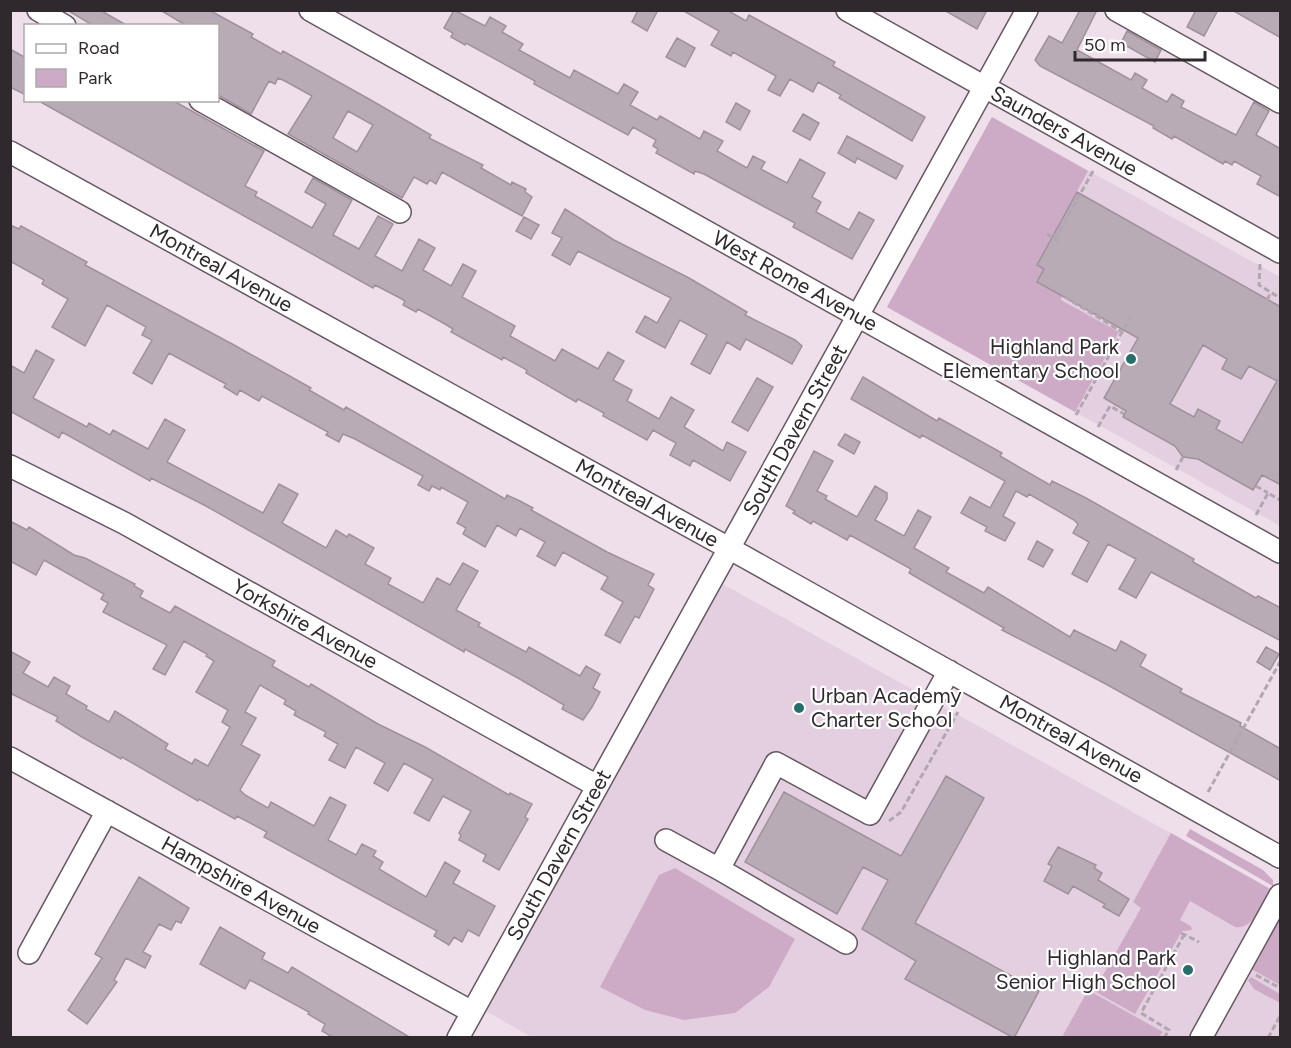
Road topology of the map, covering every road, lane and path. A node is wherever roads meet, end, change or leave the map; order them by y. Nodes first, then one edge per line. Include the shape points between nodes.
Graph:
1 (38, 10) edge
2 (310, 10) edge
3 (847, 10) edge
4 (1027, 10) edge
5 (1116, 10) edge
6 (62, 24) edge
7 (985, 87) junction
8 (204, 102) edge
9 (1281, 102) edge
10 (10, 152) edge
11 (1093, 171) dead end
12 (400, 212) dead end
13 (1047, 234) dead end
14 (1281, 252) edge
15 (1260, 264) dead end
16 (1271, 292) junction
17 (1065, 297) dead end
18 (1281, 298) edge
19 (1268, 300) dead end
20 (858, 316) junction
21 (1131, 316) dead end
22 (1122, 332) junction
23 (1124, 414) dead end
24 (1076, 415) dead end
25 (1098, 427) dead end
26 (1183, 457) dead end
27 (10, 466) edge
28 (1176, 470) dead end
29 (1256, 486) dead end
30 (1268, 493) junction
31 (1281, 500) edge
32 (1256, 515) dead end
33 (729, 548) junction
34 (1281, 552) edge
35 (1281, 662) edge
36 (949, 671) junction
37 (10, 758) edge
38 (597, 786) junction
39 (1208, 792) dead end
40 (107, 811) junction
41 (666, 840) dead end
42 (1281, 857) edge
43 (719, 869) junction
44 (1281, 895) edge
45 (1200, 942) dead end
46 (846, 943) dead end
47 (29, 953) dead end
48 (1241, 966) junction
49 (1281, 988) edge
50 (472, 1012) junction
51 (1281, 1016) edge
52 (1165, 1036) edge
53 (458, 1038) edge
54 (1202, 1038) edge
55 (1268, 1038) edge

1 - 6 street
2 - 20 street, West Rome Avenue
3 - 7 street, Saunders Avenue
4 - 7 street, South Davern Street
5 - 9 street
7 - 14 street, Saunders Avenue
7 - 20 street, South Davern Street
8 - 12 street
10 - 33 street, Montreal Avenue
11 - 13 path via 1057,240
15 - 16 path via 1258,285
16 - 18 path
16 - 19 path
17 - 22 path
20 - 33 street, South Davern Street
20 - 34 street, West Rome Avenue
21 - 22 path
22 - 24 path
23 - 25 path via 1110,406
26 - 28 path
27 - 38 street, Yorkshire Avenue via 124,523
29 - 30 path
30 - 31 path
30 - 32 path
33 - 36 street, Montreal Avenue
33 - 38 street, South Davern Street
35 - 39 path
36 - 42 street, Montreal Avenue
36 - 43 street via 870,814 776,763
37 - 40 street, Hampshire Avenue
38 - 50 street, South Davern Street
40 - 47 street
40 - 50 street, Hampshire Avenue
41 - 43 street
43 - 46 street
44 - 48 street
45 - 52 path via 1183,933 1141,1013 1169,1030
48 - 49 path
48 - 54 street
50 - 53 street, South Davern Street
51 - 55 path

